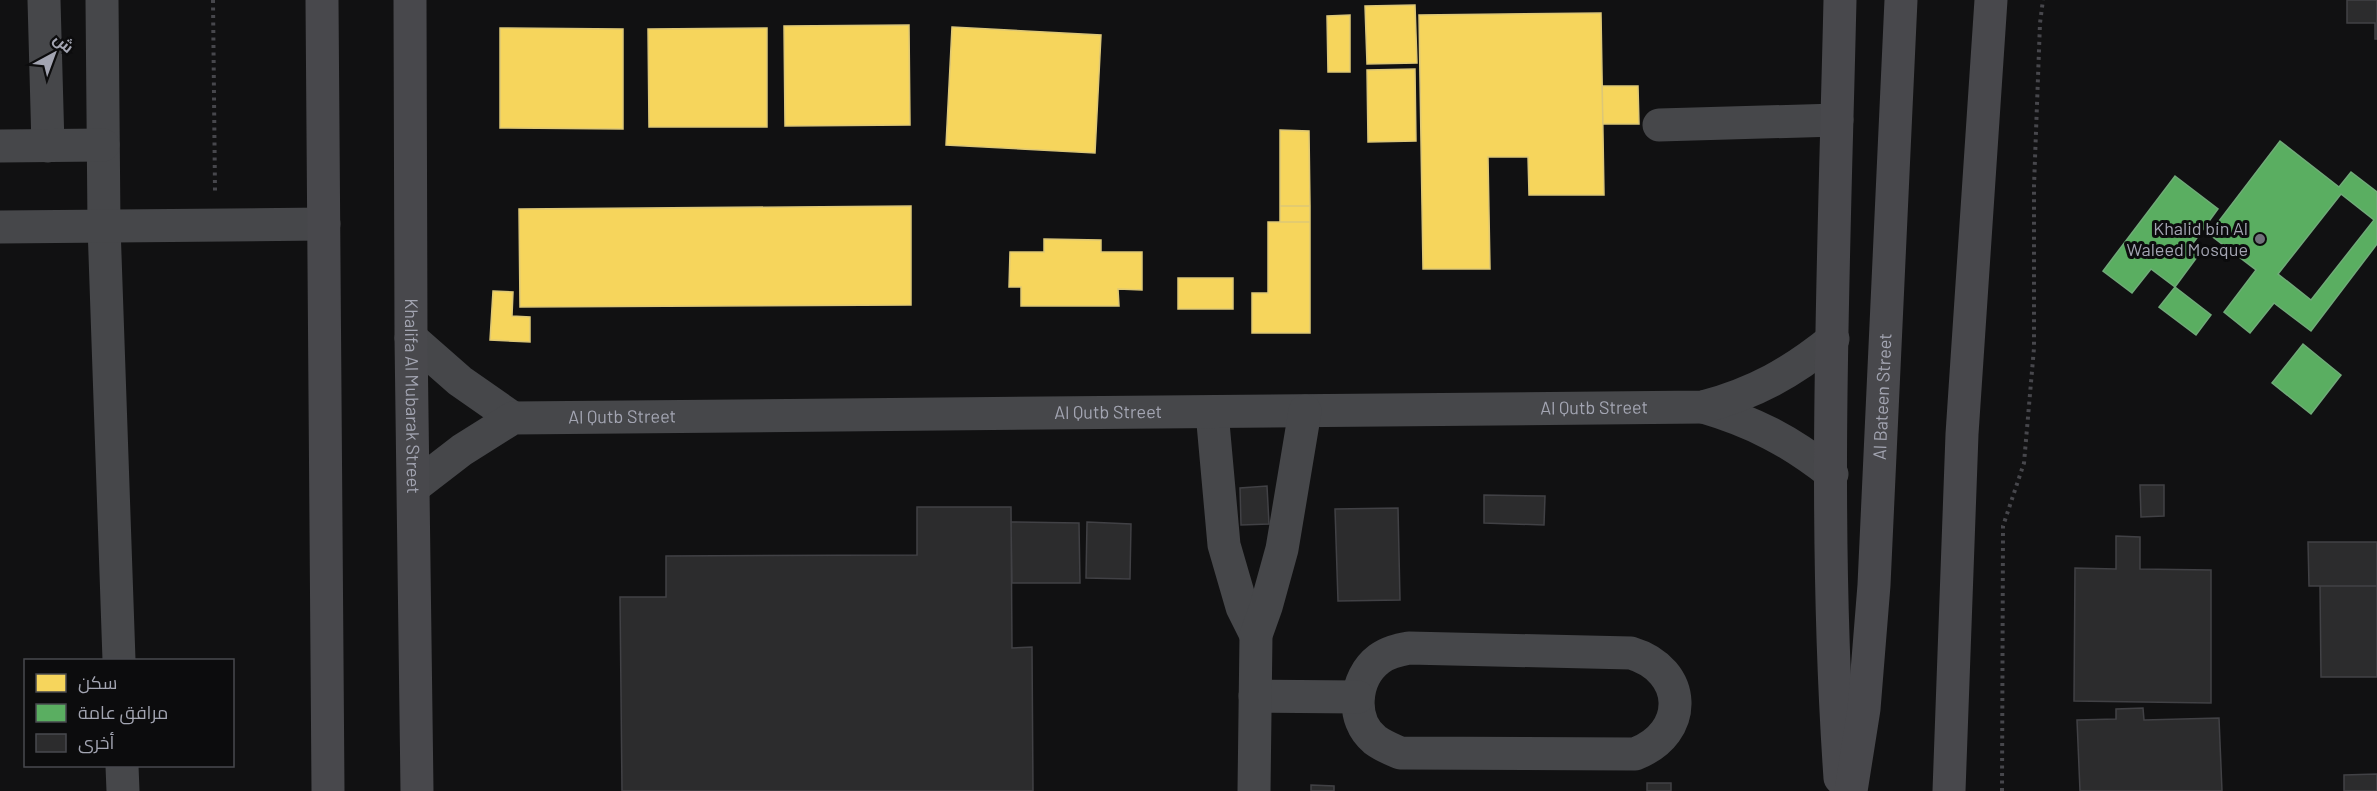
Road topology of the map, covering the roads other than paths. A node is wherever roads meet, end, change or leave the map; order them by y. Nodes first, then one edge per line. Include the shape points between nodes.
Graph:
1 (44, 0) edge
2 (102, 0) edge
3 (322, 0) edge
4 (410, 0) edge
5 (1839, 0) edge
6 (1901, 0) edge
7 (1992, 1) edge
8 (1837, 120) junction
9 (1659, 125) dead end
10 (103, 145) junction
11 (0, 146) edge
12 (48, 146) junction
13 (324, 224) junction
14 (104, 226) junction
15 (0, 227) edge
16 (411, 338) junction
17 (1833, 339) junction
18 (1703, 407) junction
19 (1305, 411) junction
20 (1212, 412) junction
21 (513, 418) junction
22 (1832, 474) junction
23 (414, 487) junction
24 (1256, 635) junction
25 (118, 659) edge
26 (1255, 696) junction
27 (1358, 697) junction
28 (122, 767) edge
29 (123, 791) edge
30 (328, 791) edge
31 (417, 791) edge
32 (1254, 791) edge
33 (1841, 791) edge
34 (1851, 791) edge
35 (1949, 791) edge

1 - 12 street
2 - 10 street
3 - 13 main road
4 - 16 main road, Khalifa Al Mubarak Street
5 - 8 main road
6 - 34 main road, Al Bateen Street via 1873,606 1864,709
7 - 35 main road via 1962,434
8 - 9 street
8 - 17 main road
10 - 12 street
10 - 14 street
11 - 12 street
13 - 14 street
13 - 30 main road
14 - 15 street
14 - 25 street
16 - 21 street via 460,381
16 - 23 main road, Khalifa Al Mubarak Street
17 - 18 street, Al Qutb Street via 1773,382
17 - 22 main road
18 - 19 street, Al Qutb Street
18 - 22 street, Al Qutb Street via 1759,426
19 - 20 street, Al Qutb Street
19 - 24 street via 1282,549
20 - 21 street, Al Qutb Street
20 - 24 street via 1224,545 1242,607
21 - 23 street
22 - 33 main road via 1831,610
23 - 31 main road, Khalifa Al Mubarak Street
24 - 26 street
26 - 27 street
26 - 32 street
27 - 27 street via 1359,712 1373,739 1400,753 1635,754 1650,749 1662,738 1671,726 1675,710 1675,694 1664,673 1646,657 1631,653 1409,648 1394,651 1369,668
28 - 29 street

